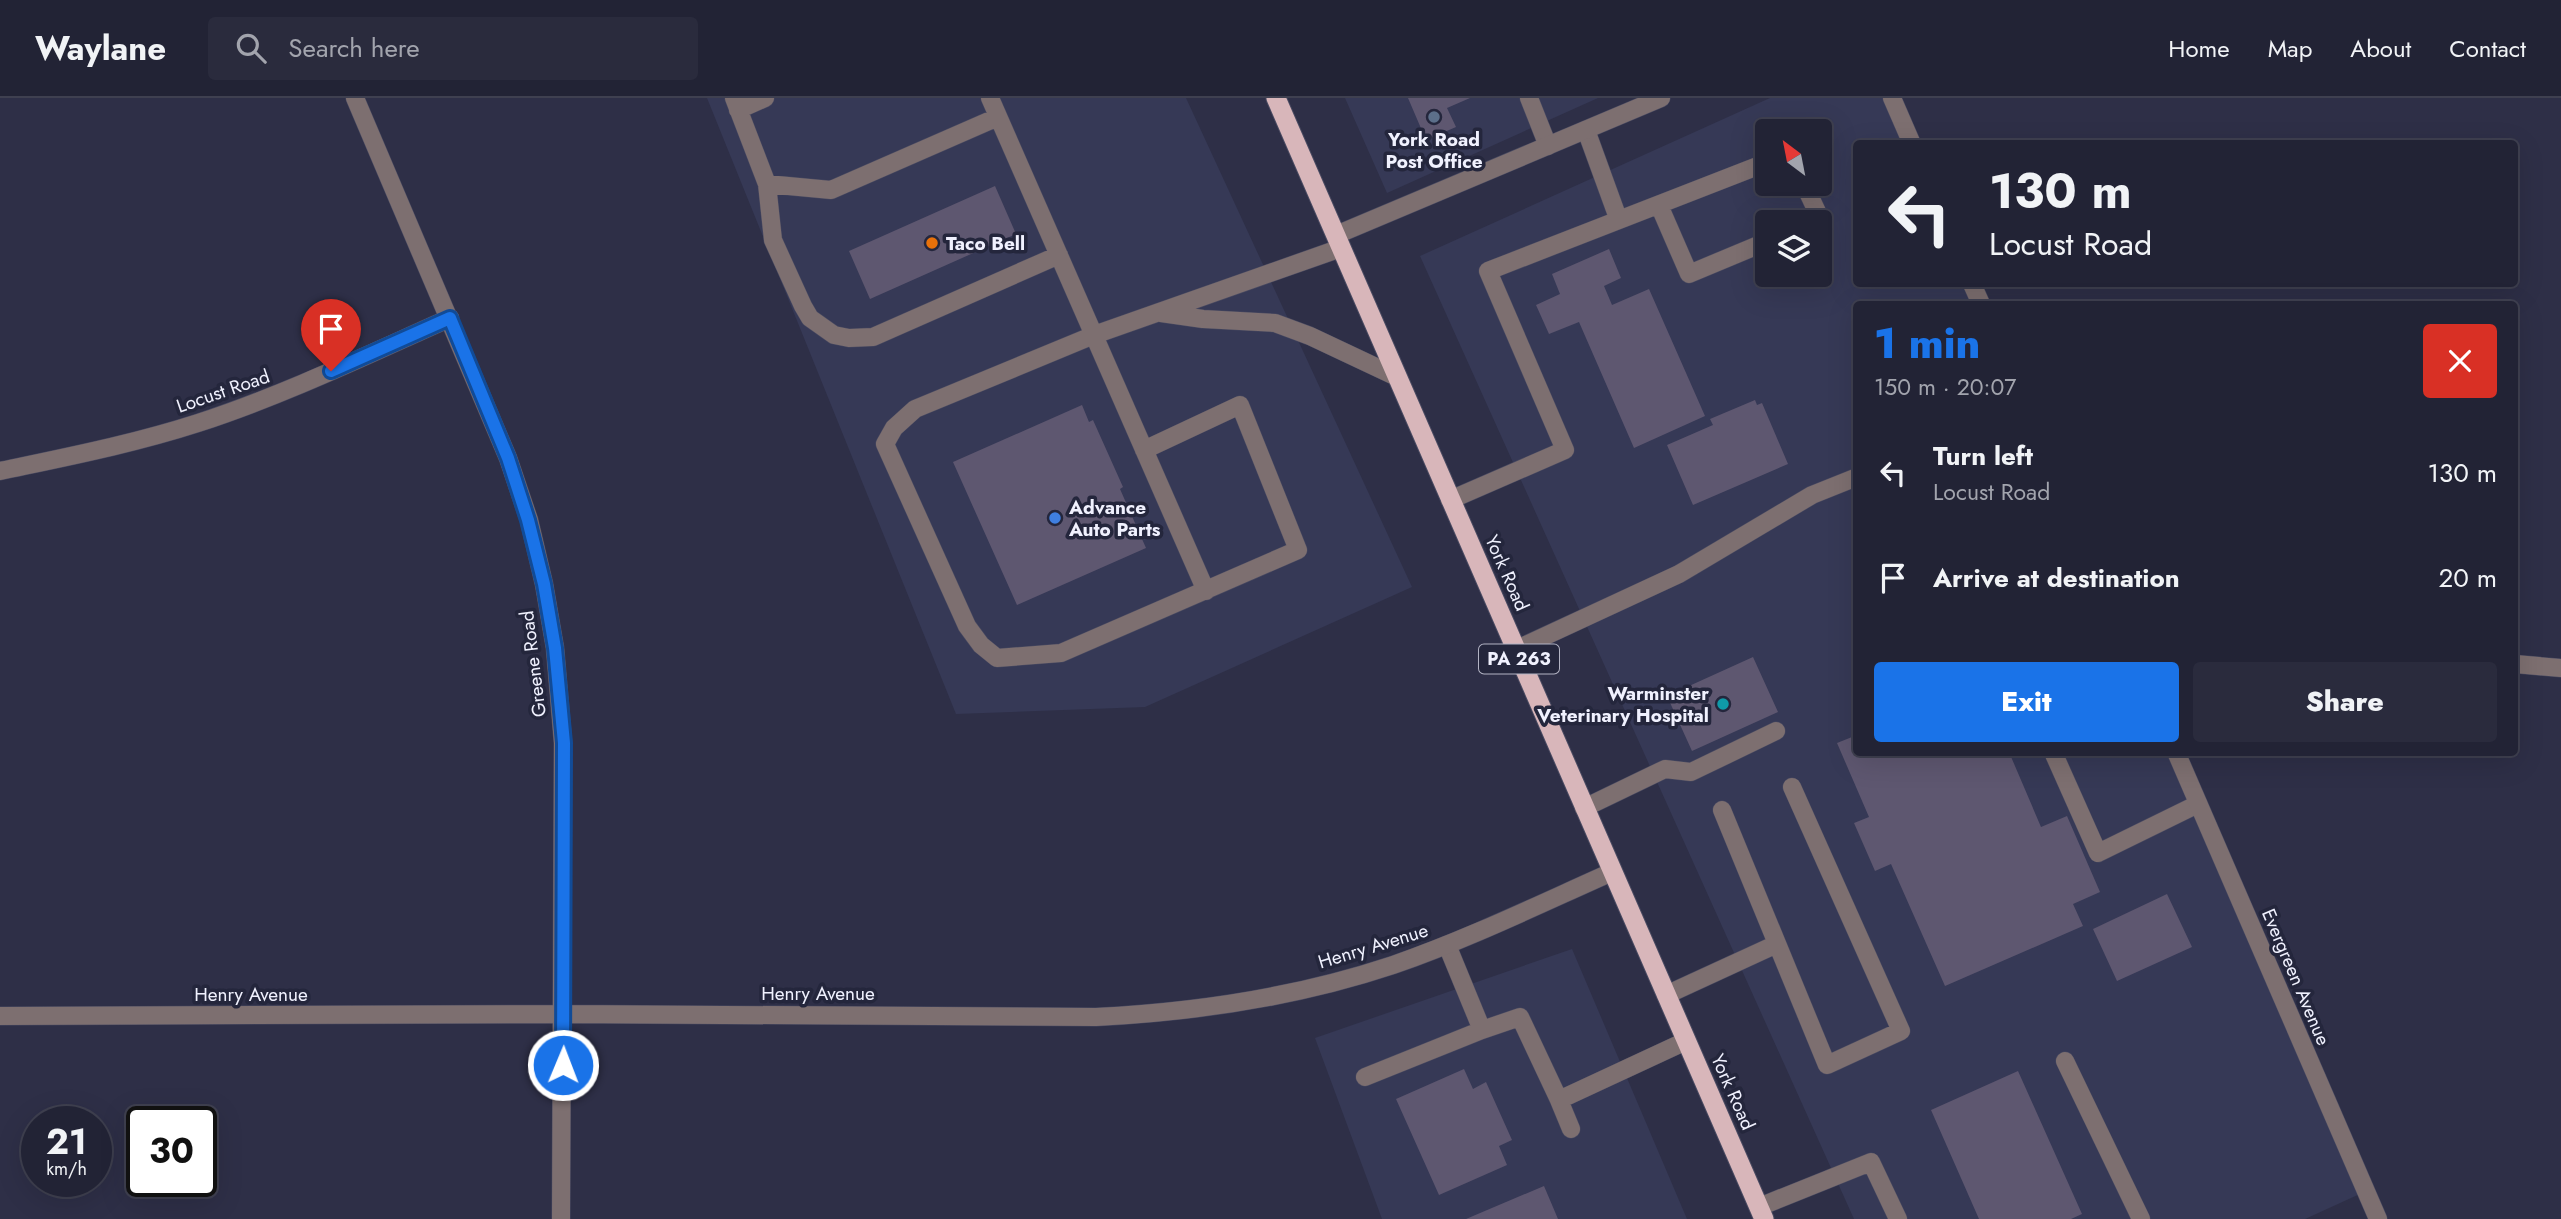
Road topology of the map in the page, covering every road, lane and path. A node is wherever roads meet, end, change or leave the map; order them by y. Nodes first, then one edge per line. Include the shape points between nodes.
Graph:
1 (355, 98) edge
2 (765, 98) edge
3 (990, 98) edge
4 (1276, 98) edge
5 (1529, 98) edge
6 (1661, 98) edge
7 (1892, 98) edge
8 (736, 104) edge
9 (998, 117) junction
10 (1586, 130) junction
11 (1910, 140) edge
12 (1548, 146) junction
13 (1755, 167) edge
14 (768, 184) junction
15 (1659, 205) junction
16 (1618, 218) junction
17 (1339, 242) junction
18 (1755, 246) edge
19 (1059, 255) junction
20 (1157, 313) junction
21 (450, 318) junction
22 (1094, 335) junction
23 (1397, 377) junction
24 (1144, 450) junction
25 (0, 471) edge
26 (1853, 479) edge
27 (1450, 500) junction
28 (1206, 591) junction
29 (1516, 650) junction
30 (2518, 664) edge
31 (2561, 668) edge
32 (1776, 732) dead end
33 (2055, 756) edge
34 (2178, 756) edge
35 (1792, 787) dead end
36 (2198, 804) junction
37 (1584, 808) junction
38 (1722, 810) dead end
39 (1612, 872) junction
40 (1777, 944) junction
41 (1447, 945) junction
42 (1666, 995) junction
43 (563, 1014) junction
44 (0, 1016) edge
45 (1482, 1030) junction
46 (1686, 1041) junction
47 (2065, 1061) dead end
48 (1365, 1077) dead end
49 (1559, 1100) junction
50 (1572, 1129) dead end
51 (1761, 1213) edge
52 (561, 1219) edge
53 (1898, 1219) edge
54 (2141, 1219) edge
55 (2378, 1219) edge

1 - 21 street, Greene Road
2 - 8 street
3 - 9 street
4 - 17 highway, York Road / PA 263
5 - 12 street
6 - 10 street
7 - 11 street
8 - 14 street
9 - 14 street via 831,190
9 - 19 street
10 - 12 street
10 - 16 street
12 - 17 street
13 - 15 street
14 - 19 street via 773,240 810,318 834,335 873,337
15 - 16 street
15 - 18 street via 1689,274
16 - 27 street via 1488,271 1565,450
17 - 20 street
17 - 23 highway, York Road / PA 263
19 - 22 street
20 - 22 street
20 - 23 street via 1275,323
21 - 25 street, Locust Road via 283,392 197,424
21 - 43 street, Greene Road via 508,458 528,520 555,648 564,743
22 - 24 street
22 - 28 street via 915,409 894,428 885,444 967,626 997,658 1061,653
23 - 27 highway, York Road / PA 263
24 - 28 street
24 - 28 street via 1240,405 1298,550
26 - 29 street via 1812,495 1679,574
27 - 29 highway, York Road / PA 263
29 - 37 highway, York Road / PA 263
30 - 31 street
32 - 37 street via 1691,772 1665,769
33 - 36 street via 2098,853
34 - 36 street, Evergreen Avenue
35 - 40 street via 1901,1031 1827,1065
36 - 55 street, Evergreen Avenue
37 - 39 highway, York Road / PA 263
38 - 40 street
39 - 41 street, Henry Avenue
39 - 42 highway, York Road / PA 263
40 - 42 street
41 - 43 street, Henry Avenue via 1335,982 1219,1006 1157,1013 1096,1017
41 - 45 street
42 - 46 highway, York Road / PA 263
43 - 44 street, Henry Avenue
43 - 52 street, Greene Road
45 - 48 street
45 - 49 street via 1520,1017
46 - 49 street
46 - 51 highway, York Road / PA 263
47 - 54 street
49 - 50 street
51 - 53 street via 1871,1162

